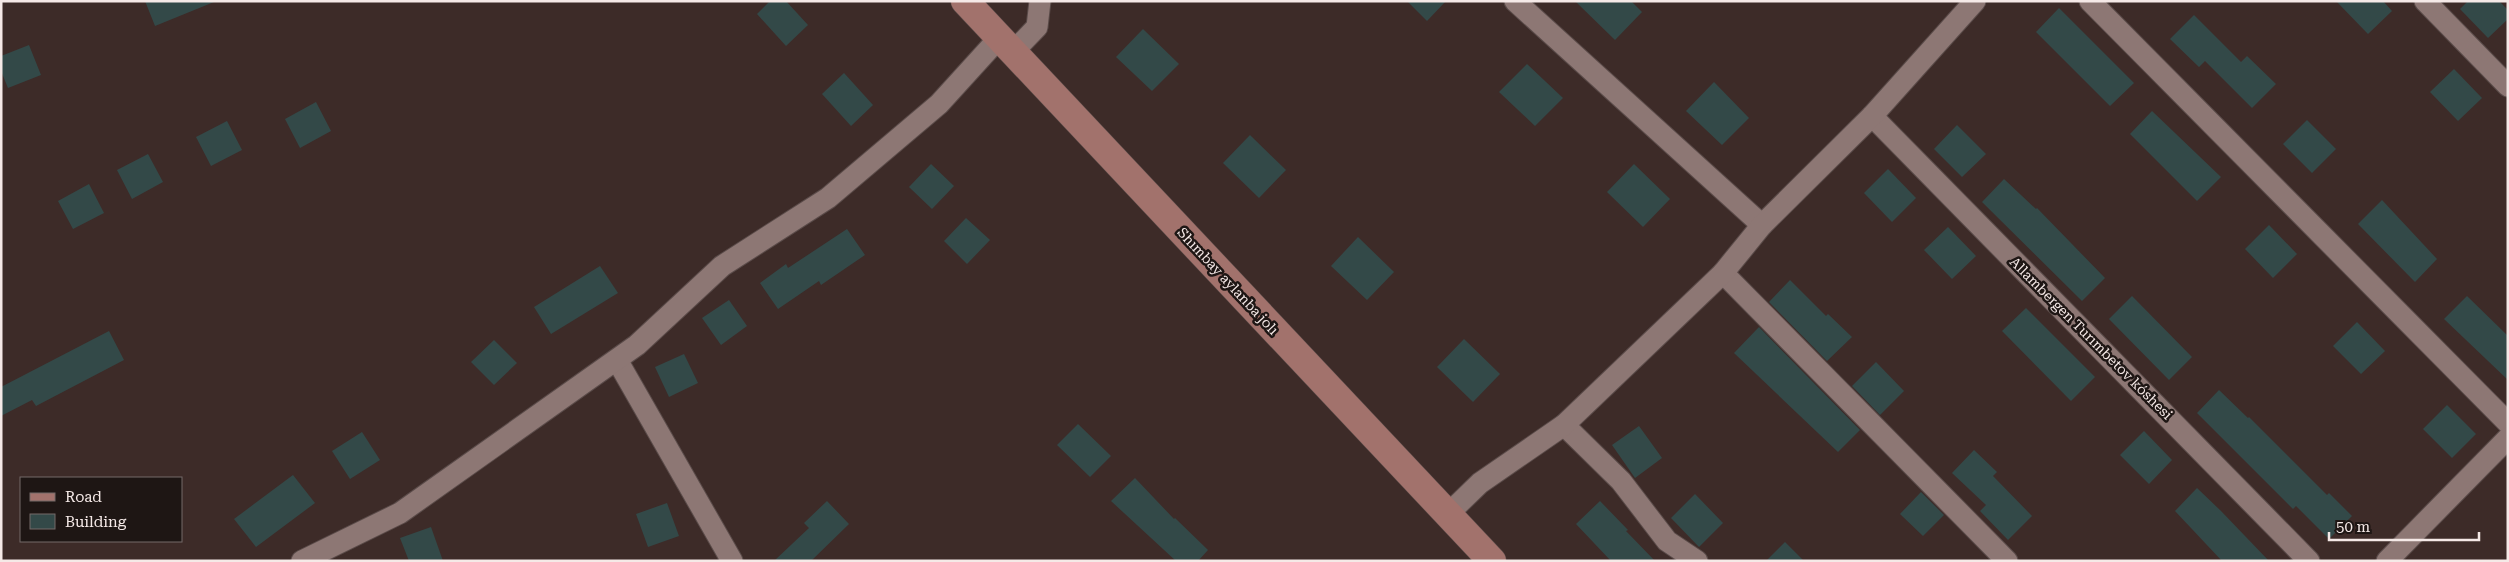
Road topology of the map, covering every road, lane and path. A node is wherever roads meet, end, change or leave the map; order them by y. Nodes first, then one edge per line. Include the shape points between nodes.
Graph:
1 (965, 1) edge
2 (1040, 1) edge
3 (1515, 1) edge
4 (1975, 1) edge
5 (2090, 1) edge
6 (2425, 1) edge
7 (1006, 46) junction
8 (2508, 86) edge
9 (1872, 116) junction
10 (1762, 225) junction
11 (1723, 273) junction
12 (617, 360) junction
13 (2508, 424) edge
14 (1564, 425) junction
15 (2508, 438) edge
16 (1448, 514) junction
17 (302, 561) edge
18 (732, 561) edge
19 (1492, 561) edge
20 (1697, 561) edge
21 (2007, 561) edge
22 (2309, 561) edge
23 (2387, 561) edge

1 - 7 main road, Shımbay aylanba jolı
2 - 7 street via 1037,27
3 - 10 street
4 - 9 street
5 - 13 street
6 - 8 street
7 - 12 street via 828,198 722,266
7 - 16 main road, Shımbay aylanba jolı
9 - 10 street
9 - 22 street, Allambergen Turımbetov kóshesi
10 - 11 street
11 - 14 street
11 - 21 street
12 - 17 street via 400,513
12 - 18 street
14 - 16 street via 1480,483
14 - 20 street via 1621,481 1667,542
15 - 23 street
16 - 19 main road, Shımbay aylanba jolı

